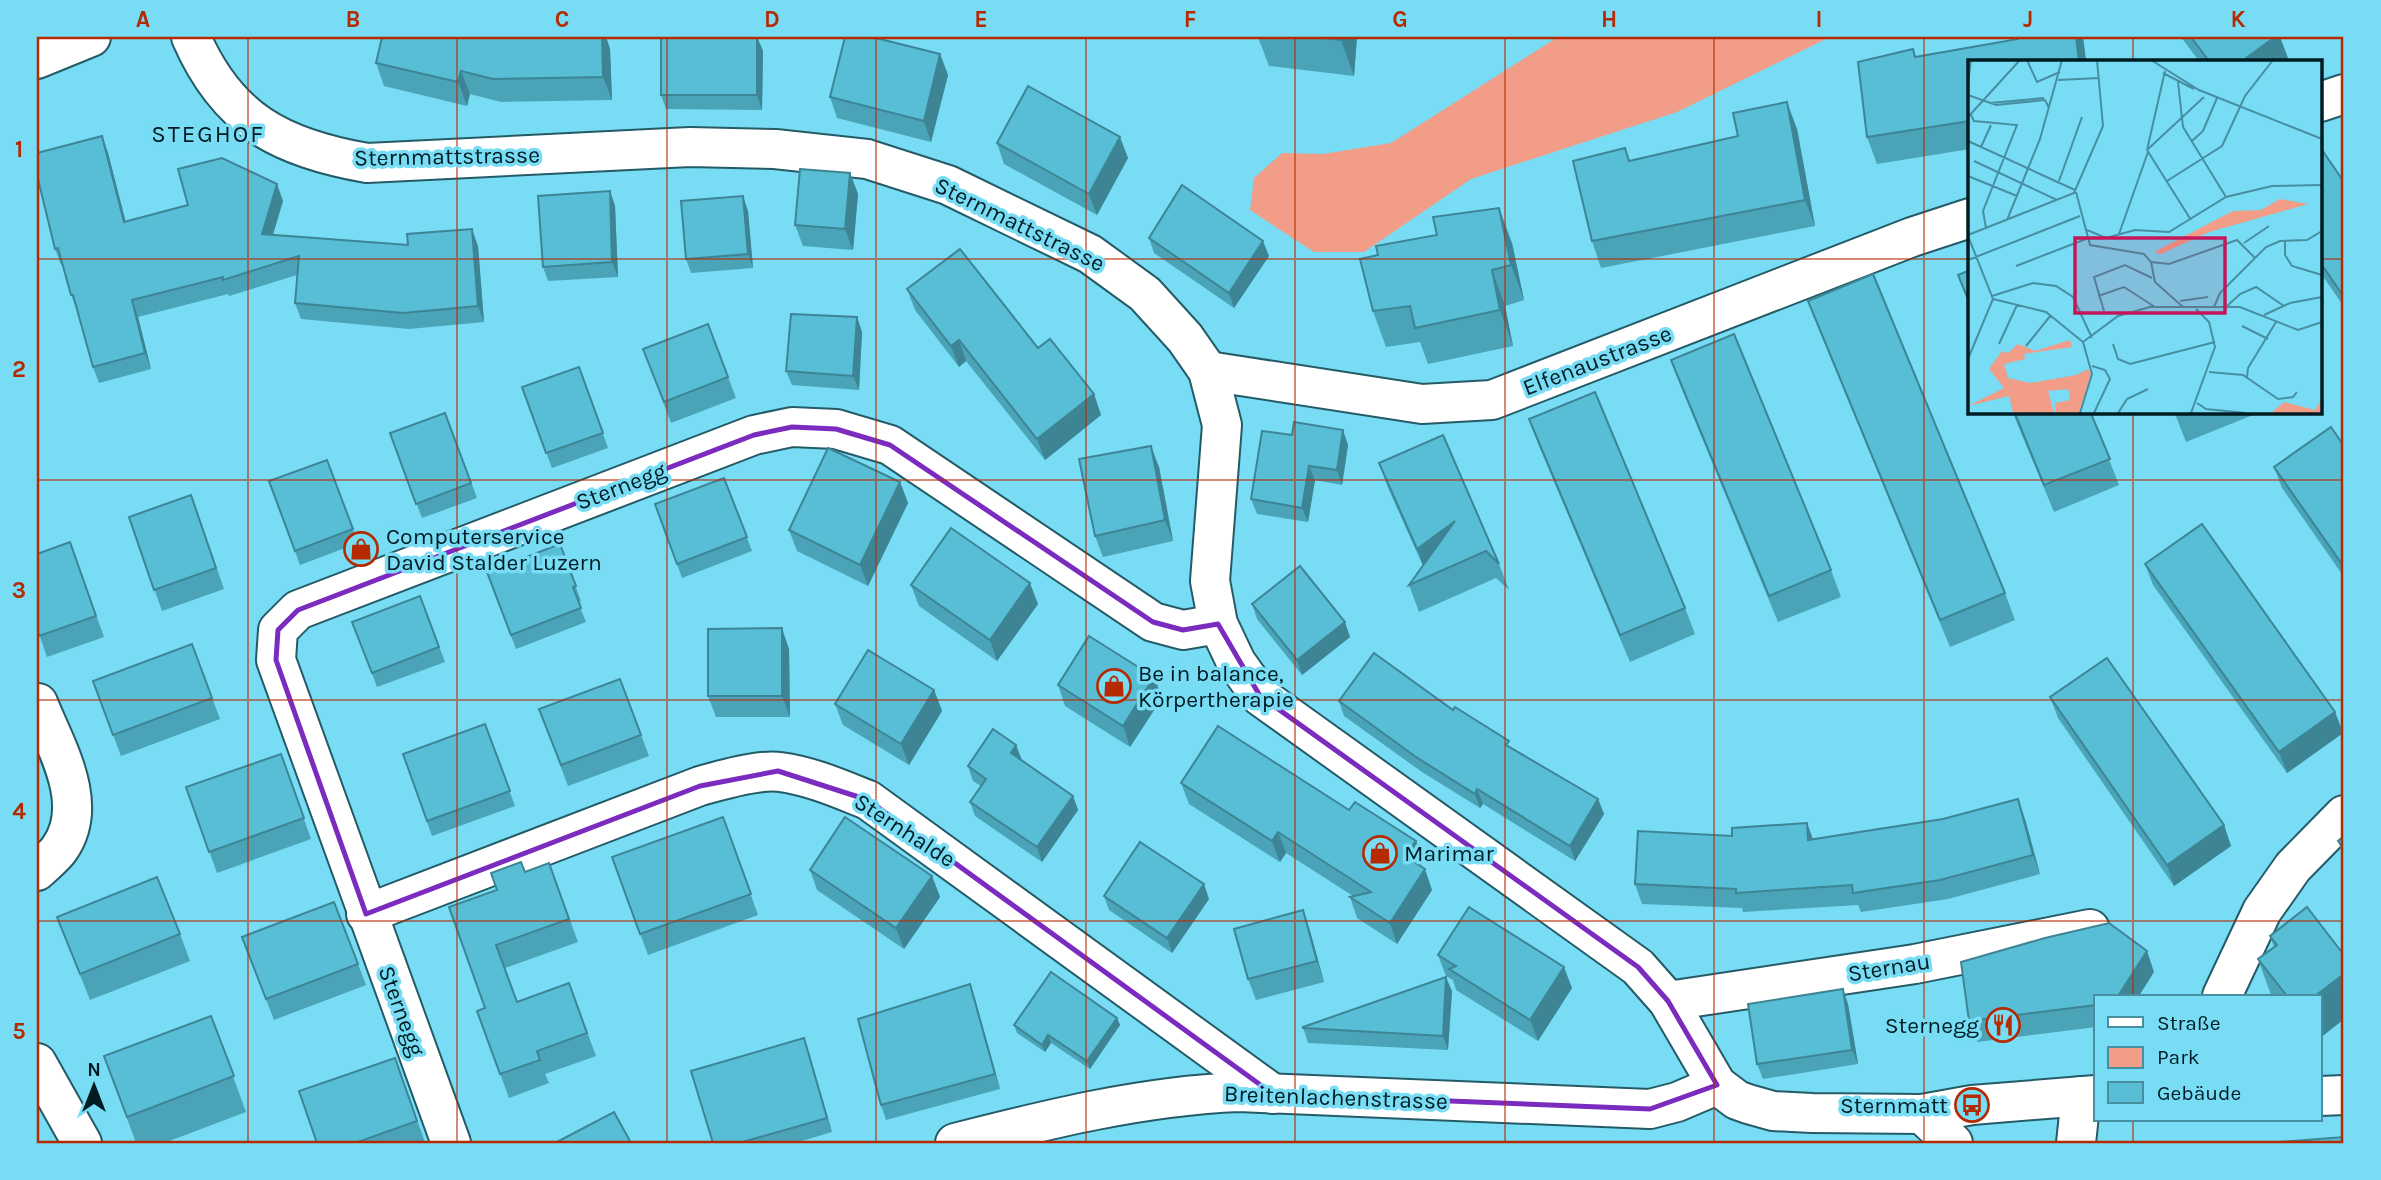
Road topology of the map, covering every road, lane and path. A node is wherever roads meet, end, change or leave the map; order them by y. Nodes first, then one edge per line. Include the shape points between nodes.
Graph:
1 (91, 37) edge
2 (191, 37) edge
3 (37, 59) edge
4 (2344, 94) edge
5 (2322, 101) edge
6 (1968, 219) edge
7 (1208, 371) junction
8 (1218, 624) junction
9 (38, 703) edge
10 (2344, 815) edge
11 (37, 871) edge
12 (366, 914) junction
13 (2108, 925) edge
14 (2222, 995) edge
15 (1668, 1001) junction
16 (37, 1063) edge
17 (1717, 1085) junction
18 (1273, 1094) junction
19 (2089, 1095) edge
20 (2344, 1095) edge
21 (2322, 1096) edge
22 (1922, 1114) junction
23 (82, 1143) edge
24 (450, 1143) edge
25 (955, 1143) edge
26 (1953, 1143) edge
27 (2076, 1143) edge

1 - 3 street
2 - 7 street, Sternmattstrasse via 202,64 249,119 289,142 327,156 367,163 690,147 775,149 867,159 948,185 1090,254 1145,295
4 - 5 street
6 - 7 street, Elfenaustrasse via 1492,400 1422,404
7 - 8 street, Sternmattstrasse via 1222,425 1210,581
8 - 12 street, Sternegg via 1183,630 1153,622 890,445 836,429 792,427 754,435 298,610 278,631 276,660
8 - 15 street, Sternmattstrasse via 1236,662 1261,696 1622,953
9 - 11 street via 72,788 73,817 61,848
10 - 14 street via 2293,867 2262,911
12 - 18 street, Sternhalde via 700,786 778,771 868,800
12 - 24 street, Sternegg
13 - 15 street, Sternau via 1915,964
15 - 17 street, Sternmattstrasse
16 - 23 street
17 - 18 street, Breitenlachenstrasse via 1650,1109
17 - 22 street via 1737,1100 1773,1111
18 - 25 street, Breitenlachenstrasse via 1191,1094 1113,1105
19 - 22 street
19 - 27 street
20 - 21 street
22 - 26 street

